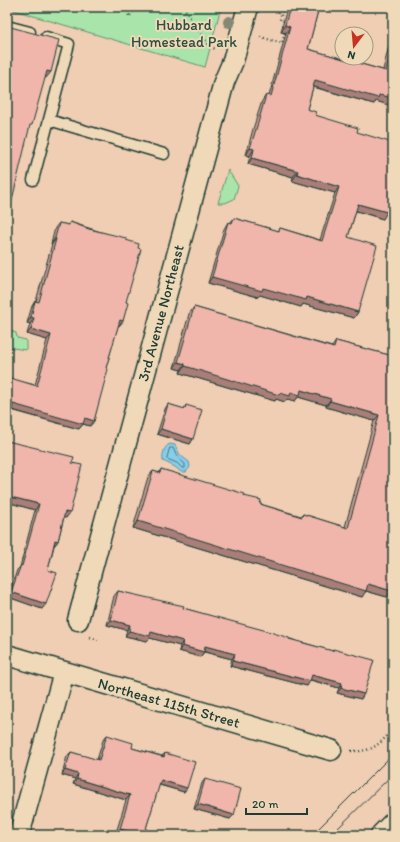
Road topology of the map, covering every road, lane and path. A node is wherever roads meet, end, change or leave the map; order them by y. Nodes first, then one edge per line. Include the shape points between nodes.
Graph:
1 (127, 7) edge
2 (136, 7) edge
3 (183, 7) edge
4 (248, 7) edge
5 (283, 7) edge
6 (284, 21) dead end
7 (7, 26) edge
8 (285, 33) edge
9 (260, 37) dead end
10 (216, 49) dead end
11 (49, 120) junction
12 (164, 154) dead end
13 (33, 180) dead end
14 (78, 620) dead end
15 (90, 637) dead end
16 (98, 640) dead end
17 (7, 655) edge
18 (64, 672) junction
19 (393, 730) edge
20 (331, 750) dead end
21 (360, 751) dead end
22 (393, 824) edge
23 (19, 835) edge
24 (382, 835) edge

1 - 2 path via 129,17
3 - 10 path via 210,47
4 - 14 street, 3rd Avenue Northeast via 233,61 224,82
5 - 6 path via 280,20
7 - 11 lane via 69,44
8 - 9 path via 282,43
11 - 12 lane
11 - 13 lane
15 - 16 path
17 - 18 street, Northeast 115th Street
18 - 20 street, Northeast 115th Street
18 - 23 street
19 - 21 path via 376,746
22 - 24 street

